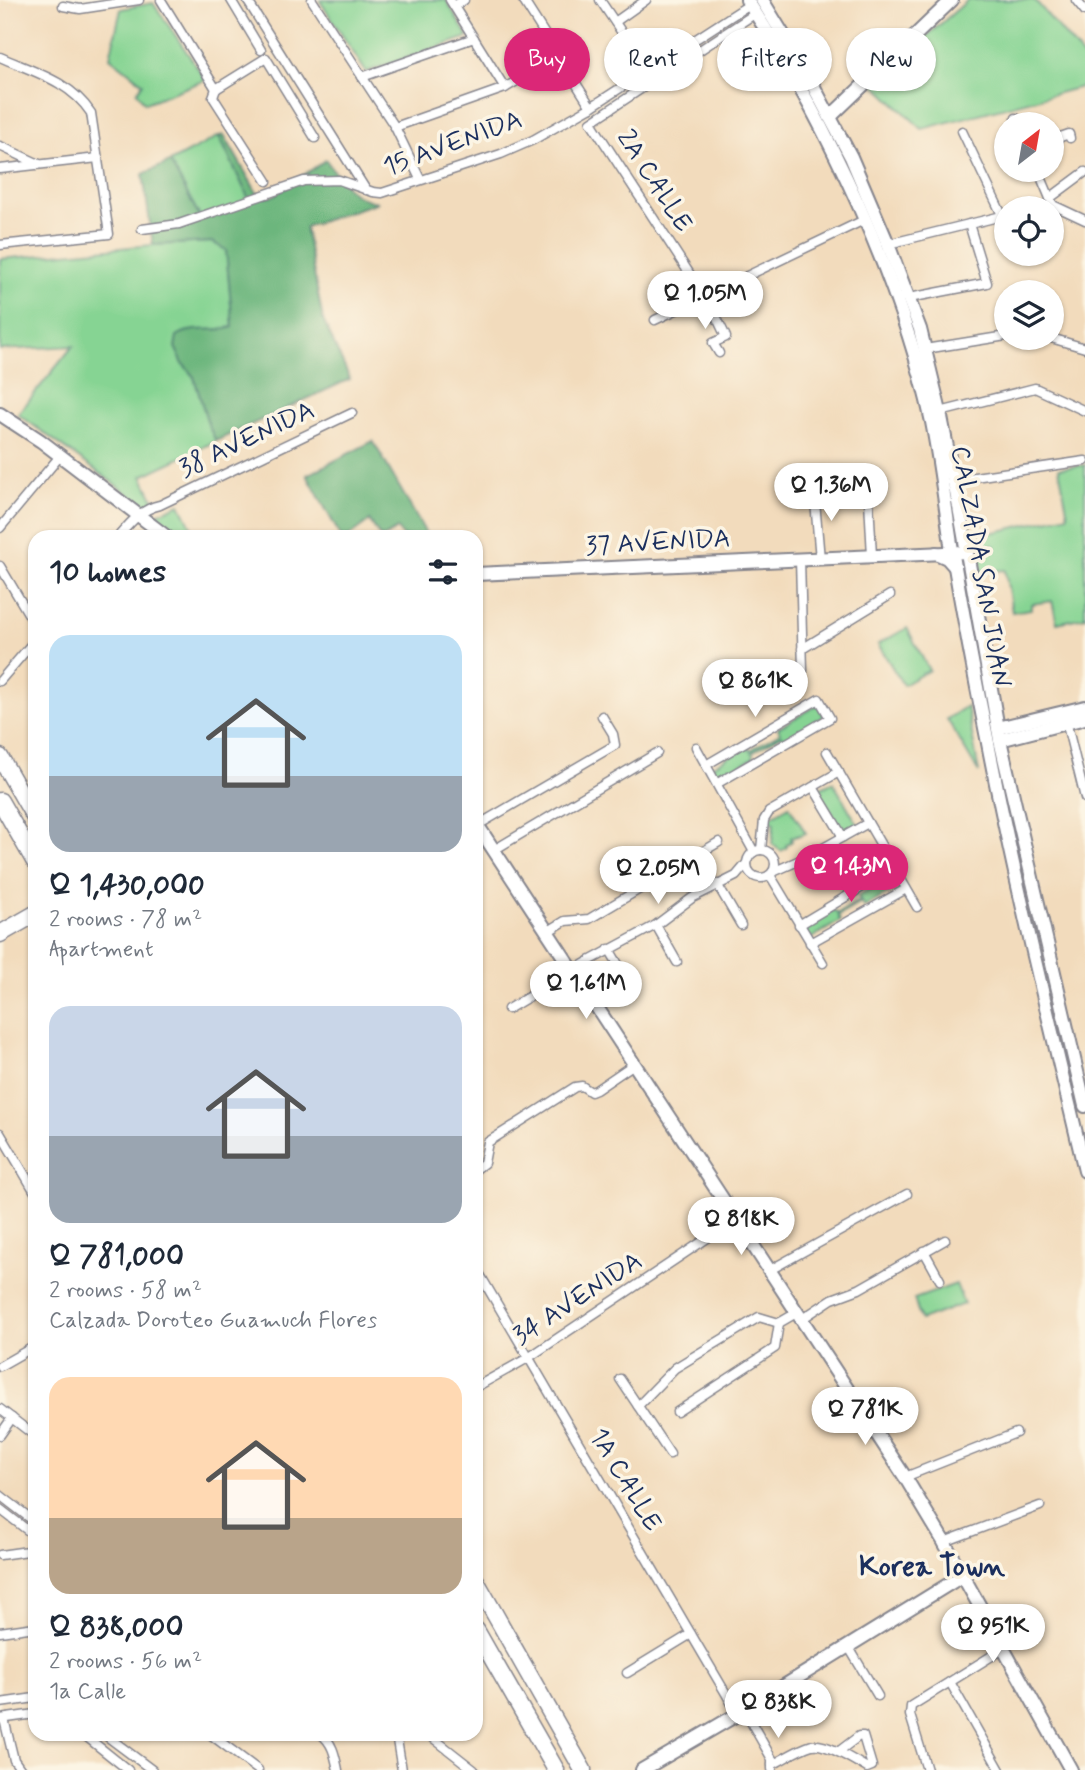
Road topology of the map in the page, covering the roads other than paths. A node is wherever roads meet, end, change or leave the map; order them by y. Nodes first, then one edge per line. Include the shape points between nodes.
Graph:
1 (139, 0) edge
2 (161, 0) edge
3 (231, 0) edge
4 (247, 0) edge
5 (464, 0) edge
6 (523, 0) edge
7 (600, 0) edge
8 (646, 0) edge
9 (952, 0) edge
10 (1076, 0) edge
11 (314, 1) edge
12 (452, 3) edge
13 (754, 4) edge
14 (63, 6) dead end
15 (1085, 11) edge
16 (615, 22) junction
17 (540, 28) edge
18 (619, 28) edge
19 (703, 35) edge
20 (474, 38) junction
21 (264, 54) junction
22 (0, 57) edge
23 (362, 77) junction
24 (504, 86) edge
25 (504, 88) edge
26 (216, 89) junction
27 (581, 91) edge
28 (615, 91) edge
29 (591, 107) junction
30 (830, 117) junction
31 (395, 127) junction
32 (962, 131) dead end
33 (1064, 136) edge
34 (315, 138) dead end
35 (1070, 138) dead end
36 (0, 146) edge
37 (97, 158) junction
38 (40, 165) junction
39 (0, 169) edge
40 (1085, 172) edge
41 (420, 179) junction
42 (267, 181) dead end
43 (366, 190) junction
44 (994, 196) edge
45 (1058, 196) edge
46 (1064, 209) edge
47 (994, 218) edge
48 (864, 220) junction
49 (1085, 220) edge
50 (969, 224) junction
51 (142, 229) dead end
52 (888, 244) junction
53 (0, 245) edge
54 (705, 296) junction
55 (909, 298) junction
56 (655, 320) dead end
57 (994, 338) edge
58 (1064, 342) edge
59 (1085, 348) edge
60 (925, 349) junction
61 (719, 354) dead end
62 (0, 405) edge
63 (1085, 411) edge
64 (940, 412) junction
65 (352, 413) dead end
66 (4, 416) edge
67 (60, 456) junction
68 (1085, 461) edge
69 (954, 480) junction
70 (868, 482) dead end
71 (814, 490) dead end
72 (137, 519) junction
73 (0, 528) edge
74 (125, 530) edge
75 (155, 530) edge
76 (953, 552) junction
77 (967, 552) junction
78 (936, 553) junction
79 (872, 556) junction
80 (800, 559) junction
81 (820, 559) junction
82 (0, 566) edge
83 (957, 570) junction
84 (483, 574) edge
85 (890, 596) dead end
86 (28, 613) edge
87 (802, 645) junction
88 (28, 648) edge
89 (803, 671) dead end
90 (0, 681) edge
91 (1085, 706) edge
92 (602, 716) dead end
93 (1065, 717) junction
94 (1085, 718) edge
95 (999, 734) junction
96 (696, 747) dead end
97 (827, 752) dead end
98 (657, 753) dead end
99 (0, 757) edge
100 (706, 765) junction
101 (839, 772) junction
102 (718, 783) junction
103 (813, 787) junction
104 (1084, 793) edge
105 (0, 801) edge
106 (28, 806) edge
107 (483, 821) edge
108 (868, 823) junction
109 (483, 833) edge
110 (843, 837) junction
111 (719, 842) dead end
112 (28, 850) edge
113 (494, 850) junction
114 (758, 851) junction
115 (747, 863) junction
116 (894, 868) junction
117 (771, 874) junction
118 (736, 876) junction
119 (756, 877) junction
120 (717, 884) junction
121 (906, 889) junction
122 (916, 907) dead end
123 (28, 910) edge
124 (28, 918) edge
125 (656, 925) junction
126 (741, 925) dead end
127 (799, 925) junction
128 (0, 927) edge
129 (547, 932) junction
130 (0, 934) edge
131 (810, 943) junction
132 (609, 949) junction
133 (677, 962) dead end
134 (823, 963) dead end
135 (573, 971) junction
136 (629, 984) dead end
137 (508, 1009) dead end
138 (634, 1063) junction
139 (1085, 1106) edge
140 (0, 1133) edge
141 (483, 1164) edge
142 (1085, 1171) edge
143 (28, 1180) edge
144 (907, 1194) dead end
145 (736, 1219) junction
146 (946, 1240) dead end
147 (924, 1251) junction
148 (770, 1270) junction
149 (483, 1280) edge
150 (940, 1280) dead end
151 (800, 1316) junction
152 (779, 1323) junction
153 (28, 1350) edge
154 (528, 1358) junction
155 (0, 1366) edge
156 (620, 1379) dead end
157 (483, 1383) edge
158 (638, 1406) junction
159 (0, 1409) edge
160 (677, 1412) dead end
161 (12, 1418) junction
162 (28, 1431) edge
163 (1016, 1433) dead end
164 (0, 1435) edge
165 (670, 1454) dead end
166 (905, 1477) junction
167 (0, 1495) edge
168 (1040, 1506) dead end
169 (0, 1509) edge
170 (28, 1517) edge
171 (28, 1531) edge
172 (944, 1542) junction
173 (28, 1551) edge
174 (0, 1555) edge
175 (962, 1576) junction
176 (483, 1593) edge
177 (28, 1628) edge
178 (0, 1632) edge
179 (691, 1634) junction
180 (483, 1642) edge
181 (848, 1646) junction
182 (1003, 1649) junction
183 (626, 1674) dead end
184 (950, 1682) junction
185 (878, 1696) dead end
186 (28, 1699) edge
187 (0, 1703) edge
188 (738, 1714) junction
189 (28, 1715) edge
190 (2, 1719) edge
191 (751, 1722) dead end
192 (111, 1741) edge
193 (219, 1741) edge
194 (328, 1741) edge
195 (398, 1741) edge
196 (437, 1741) edge
197 (92, 1743) edge
198 (838, 1752) junction
199 (772, 1768) edge
200 (21, 1770) edge
201 (128, 1770) edge
202 (152, 1770) edge
203 (258, 1770) edge
204 (338, 1770) edge
205 (402, 1770) edge
206 (474, 1770) edge
207 (556, 1770) edge
208 (583, 1770) edge
209 (642, 1770) edge
210 (927, 1770) edge
211 (1000, 1770) edge
212 (1071, 1770) edge

1 - 14 street via 80,9
2 - 26 street
3 - 21 street
4 - 43 street
5 - 12 street
6 - 17 street
7 - 16 street
8 - 16 street
9 - 30 main road
10 - 15 street
11 - 23 street
12 - 20 street
13 - 19 street, 15 AVENIDA
13 - 30 main road, CALZADA SAN JUAN via 806,72
13 - 48 main road, CALZADA SAN JUAN
13 - 54 street, 2A CALLE via 591,123
16 - 18 street
20 - 23 street
20 - 24 street
21 - 26 street
21 - 34 street
22 - 37 street via 62,84 83,101 91,114
23 - 31 street
25 - 31 street
26 - 42 street via 214,97
27 - 29 street
28 - 29 street, 15 AVENIDA
29 - 41 street, 15 AVENIDA via 501,154
30 - 52 main road, CALZADA SAN JUAN
31 - 41 street
32 - 44 street
33 - 35 street
36 - 38 street
37 - 38 street
37 - 53 street via 109,234
38 - 39 street
40 - 45 street
41 - 43 street, 15 AVENIDA via 382,193
43 - 51 street, 15 AVENIDA via 339,180 303,181 179,223
46 - 49 street
47 - 50 street
48 - 54 street
48 - 76 main road, CALZADA SAN JUAN via 912,347 932,422
50 - 52 street
50 - 55 street via 987,283
52 - 55 main road, CALZADA SAN JUAN
54 - 56 street
54 - 61 street, 2A CALLE via 726,337 713,343
55 - 60 main road, CALZADA SAN JUAN
57 - 60 street
58 - 59 street
60 - 64 main road, CALZADA SAN JUAN
62 - 66 main road
63 - 64 street via 1035,388
64 - 69 main road, CALZADA SAN JUAN
65 - 72 street, 38 AVENIDA
66 - 67 main road
67 - 72 main road
67 - 73 street
68 - 69 street
69 - 77 main road, CALZADA SAN JUAN
70 - 79 street
71 - 81 street
72 - 74 street, 38 AVENIDA
72 - 75 main road
76 - 77 main road, 37 AVENIDA
76 - 78 main road, 37 AVENIDA
76 - 83 main road, CALZADA SAN JUAN
77 - 95 main road, CALZADA SAN JUAN
78 - 79 main road, 37 AVENIDA
78 - 83 main road
79 - 81 main road, 37 AVENIDA
80 - 81 main road, 37 AVENIDA
80 - 84 main road, 37 AVENIDA
80 - 87 street
82 - 86 street
83 - 142 main road, CALZADA SAN JUAN via 1007,840
85 - 87 street
87 - 89 street
88 - 90 street
91 - 93 main road
92 - 107 street via 615,745
93 - 94 main road
93 - 95 main road
93 - 104 street
95 - 139 main road, CALZADA SAN JUAN
96 - 100 street
97 - 101 street
98 - 113 street
99 - 106 highway
100 - 102 street
100 - 102 street via 819,699 830,718
101 - 103 street
101 - 108 street
102 - 114 street
103 - 110 street
103 - 114 street via 769,812
105 - 112 highway
108 - 110 street
108 - 116 street
109 - 113 main road
110 - 117 street
111 - 129 street via 589,919 565,921
113 - 129 main road
114 - 115 street
114 - 117 street via 769,853 774,860
115 - 118 street
115 - 119 street
116 - 121 street
116 - 127 street
117 - 119 street
117 - 127 street
118 - 119 street
118 - 120 street
120 - 125 street
120 - 126 street
121 - 122 street
121 - 131 street
123 - 128 main road
124 - 130 highway
125 - 132 street
125 - 133 street
127 - 131 street
129 - 135 main road
131 - 134 street
132 - 135 street
132 - 136 street
135 - 137 street
135 - 138 main road
138 - 141 street via 596,1090 575,1087 488,1142
138 - 145 main road
140 - 143 street
144 - 148 street
145 - 148 main road
145 - 154 street, 34 AVENIDA
146 - 147 street
147 - 150 street
147 - 151 street
148 - 151 main road
149 - 154 street, 1A CALLE
151 - 152 street
151 - 166 main road
152 - 158 street via 759,1317 675,1368
152 - 160 street via 775,1348
153 - 155 street
154 - 157 street, 34 AVENIDA
154 - 179 street, 1A CALLE
156 - 158 street
158 - 165 street
159 - 161 street
161 - 162 street
161 - 164 street
163 - 166 street
166 - 172 main road
167 - 170 street
168 - 172 street
169 - 171 street
172 - 175 main road
173 - 174 street
175 - 181 main road
175 - 182 main road
176 - 208 highway
177 - 178 street
179 - 183 street
179 - 188 street, 1A CALLE
180 - 207 highway
181 - 185 street
181 - 188 main road
182 - 184 street
182 - 212 main road
184 - 210 street via 909,1710
184 - 211 street
186 - 187 street
188 - 209 main road
189 - 190 street
190 - 200 street
191 - 199 street via 772,1759
192 - 202 street
193 - 203 street
194 - 204 street
195 - 205 street
196 - 206 street
197 - 201 street
198 - 198 street via 867,1768 872,1766 861,1735
198 - 199 street via 813,1745

